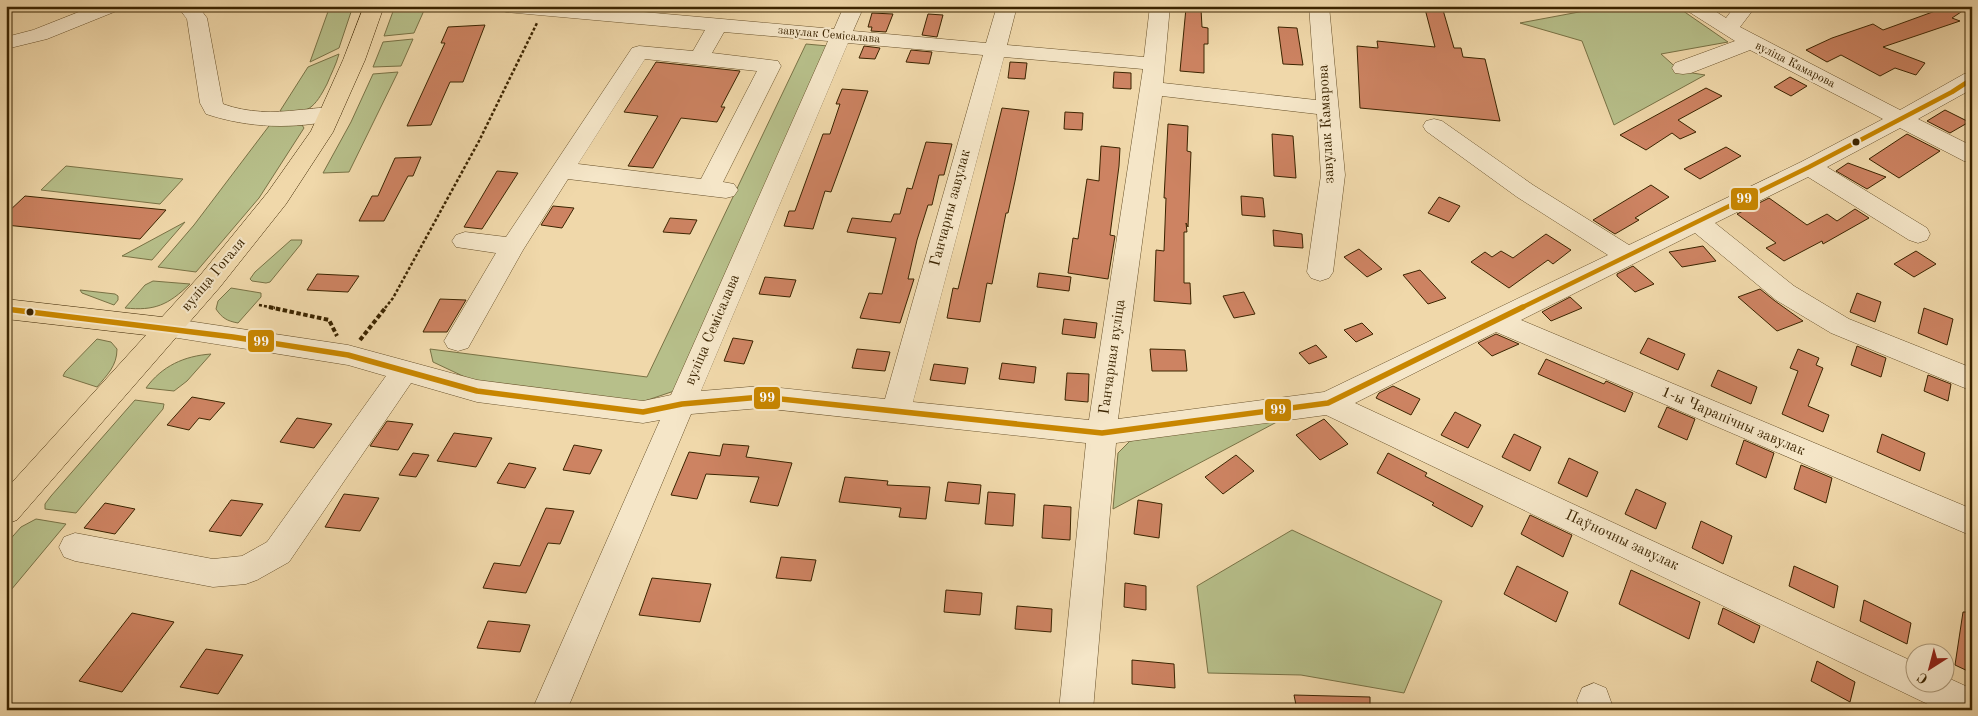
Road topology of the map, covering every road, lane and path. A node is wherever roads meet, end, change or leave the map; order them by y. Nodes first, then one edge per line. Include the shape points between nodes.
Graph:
1 (112, 6) edge
2 (187, 6) edge
3 (374, 6) edge
4 (506, 6) edge
5 (854, 6) edge
6 (1007, 6) edge
7 (1160, 6) edge
8 (1319, 6) edge
9 (1693, 6) edge
10 (1746, 6) edge
11 (543, 9) junction
12 (718, 24) junction
13 (1728, 29) junction
14 (841, 36) junction
15 (1751, 42) junction
16 (6, 43) edge
17 (994, 50) junction
18 (699, 58) junction
19 (1153, 64) junction
20 (1682, 68) dead end
21 (1972, 79) edge
22 (1152, 88) junction
23 (1327, 108) junction
24 (330, 114) junction
25 (1900, 119) junction
26 (1434, 126) dead end
27 (1972, 156) edge
28 (1810, 167) junction
29 (562, 170) junction
30 (1697, 222) junction
31 (1918, 234) dead end
32 (465, 242) dead end
33 (513, 246) junction
34 (1628, 256) junction
35 (1320, 272) dead end
36 (259, 305) dead end
37 (6, 309) edge
38 (1494, 320) junction
39 (168, 328) junction
40 (458, 341) dead end
41 (348, 355) junction
42 (404, 372) junction
43 (1972, 380) edge
44 (1328, 403) junction
45 (682, 404) junction
46 (896, 410) junction
47 (1102, 433) junction
48 (6, 511) edge
49 (1972, 524) edge
50 (75, 547) dead end
51 (1906, 675) edge
52 (1945, 694) edge
53 (1972, 706) edge
54 (549, 710) edge
55 (1076, 710) edge

1 - 16 street via 40,35
2 - 24 street via 197,18 214,109 234,117 256,119
3 - 24 main road, вуліца Гогаля
4 - 11 street, завулак Семісалава
5 - 14 street, вуліца Семісалава
6 - 17 street, Ганчарны завулак
7 - 19 street, Ганчарная вуліца
8 - 23 street, завулак Камарова
9 - 13 street, вуліца Камарова
10 - 13 street
11 - 12 street, завулак Семісалава
11 - 41 path via 479,142 393,298
12 - 14 street, завулак Семісалава
12 - 18 street
13 - 15 street, вуліца Камарова
14 - 17 street, завулак Семісалава
14 - 45 street, вуліца Семісалава
15 - 20 street
15 - 25 street, вуліца Камарова
17 - 19 street, завулак Семісалава
17 - 46 street, Ганчарны завулак
18 - 29 street via 639,52
18 - 29 street via 770,66 717,189
19 - 22 street, Ганчарная вуліца
21 - 25 street
22 - 23 street
22 - 47 street, Ганчарная вуліца
23 - 35 street, завулак Камарова via 1333,175
24 - 39 main road, вуліца Гогаля via 322,132 278,198
25 - 27 street, вуліца Камарова
25 - 28 street
26 - 34 street via 1525,191
28 - 30 street
28 - 31 street
29 - 33 street
30 - 34 street
30 - 43 street via 1785,293 1840,326
32 - 33 street
33 - 40 street
34 - 38 street
36 - 41 path via 329,320
37 - 39 main road
38 - 44 street
38 - 49 street, 1-ы Чарапічны завулак
39 - 41 street
39 - 48 main road, вуліца Гогаля
41 - 42 street
42 - 45 street via 477,391 643,412
42 - 50 street via 278,552 246,570 213,573
44 - 47 street
44 - 51 street, Паўночны завулак
45 - 46 street via 761,397
45 - 54 street, вуліца Семісалава
46 - 47 street
47 - 55 street, Ганчарная вуліца
52 - 53 street

